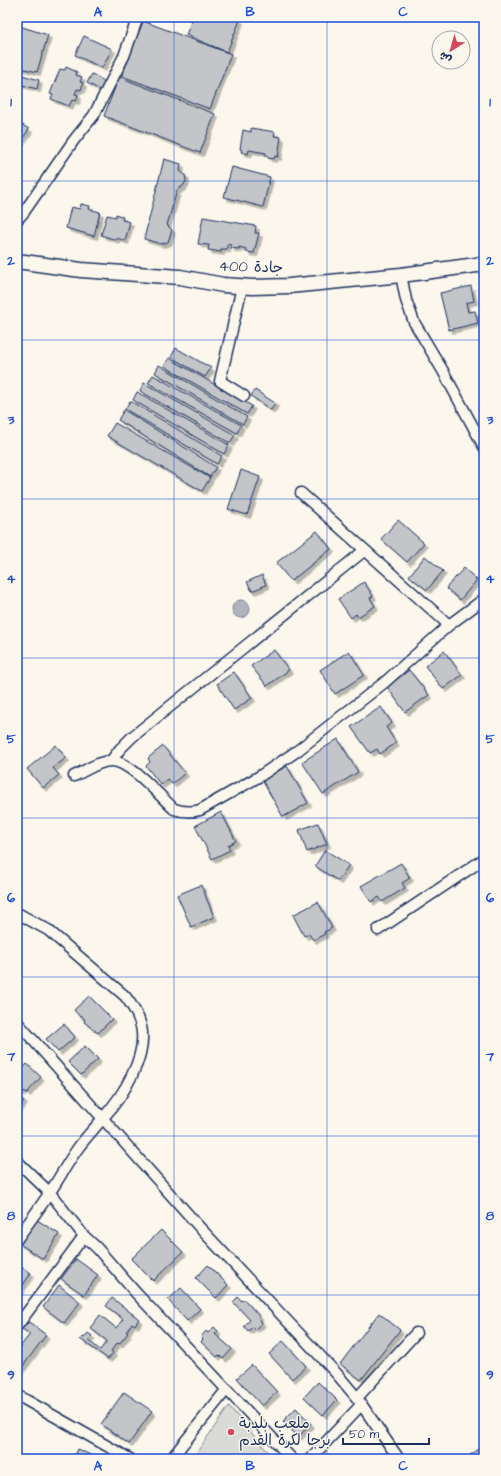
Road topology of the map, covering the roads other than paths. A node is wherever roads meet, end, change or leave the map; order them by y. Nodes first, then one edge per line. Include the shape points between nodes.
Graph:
1 (138, 17) edge
2 (17, 220) edge
3 (17, 261) edge
4 (484, 264) edge
5 (400, 275) junction
6 (242, 287) junction
7 (244, 396) dead end
8 (484, 447) edge
9 (301, 493) dead end
10 (365, 550) junction
11 (484, 599) edge
12 (449, 625) junction
13 (111, 761) junction
14 (74, 776) dead end
15 (484, 859) edge
16 (17, 913) edge
17 (378, 930) dead end
18 (17, 1022) edge
19 (103, 1118) junction
20 (17, 1161) edge
21 (50, 1193) junction
22 (84, 1236) junction
23 (17, 1239) edge
24 (17, 1326) edge
25 (416, 1333) dead end
26 (227, 1389) junction
27 (17, 1395) edge
28 (359, 1401) junction
29 (130, 1459) edge
30 (171, 1459) edge
31 (292, 1459) edge
32 (310, 1459) edge
33 (399, 1459) edge

1 - 2 street via 124,56 94,115
3 - 6 main road, جادة 400 via 81,270 180,277
4 - 5 main road, جادة 400
5 - 6 main road, جادة 400 via 290,286
5 - 8 street via 414,322
6 - 7 street via 220,381
9 - 10 street
10 - 12 street
10 - 13 street via 132,737
11 - 12 street
12 - 13 street via 385,682 296,751 260,776 200,810 182,812 174,809 134,771 121,763
13 - 14 street
15 - 17 street
16 - 19 street via 48,930 125,996 134,1009 142,1036 135,1069 126,1089
18 - 19 street
19 - 21 street via 78,1148
19 - 28 street via 202,1230 338,1374
20 - 21 street
21 - 22 street
21 - 23 street
22 - 24 street
22 - 26 street
25 - 28 street
26 - 30 street
26 - 31 street
27 - 29 street
28 - 32 street
28 - 33 street

